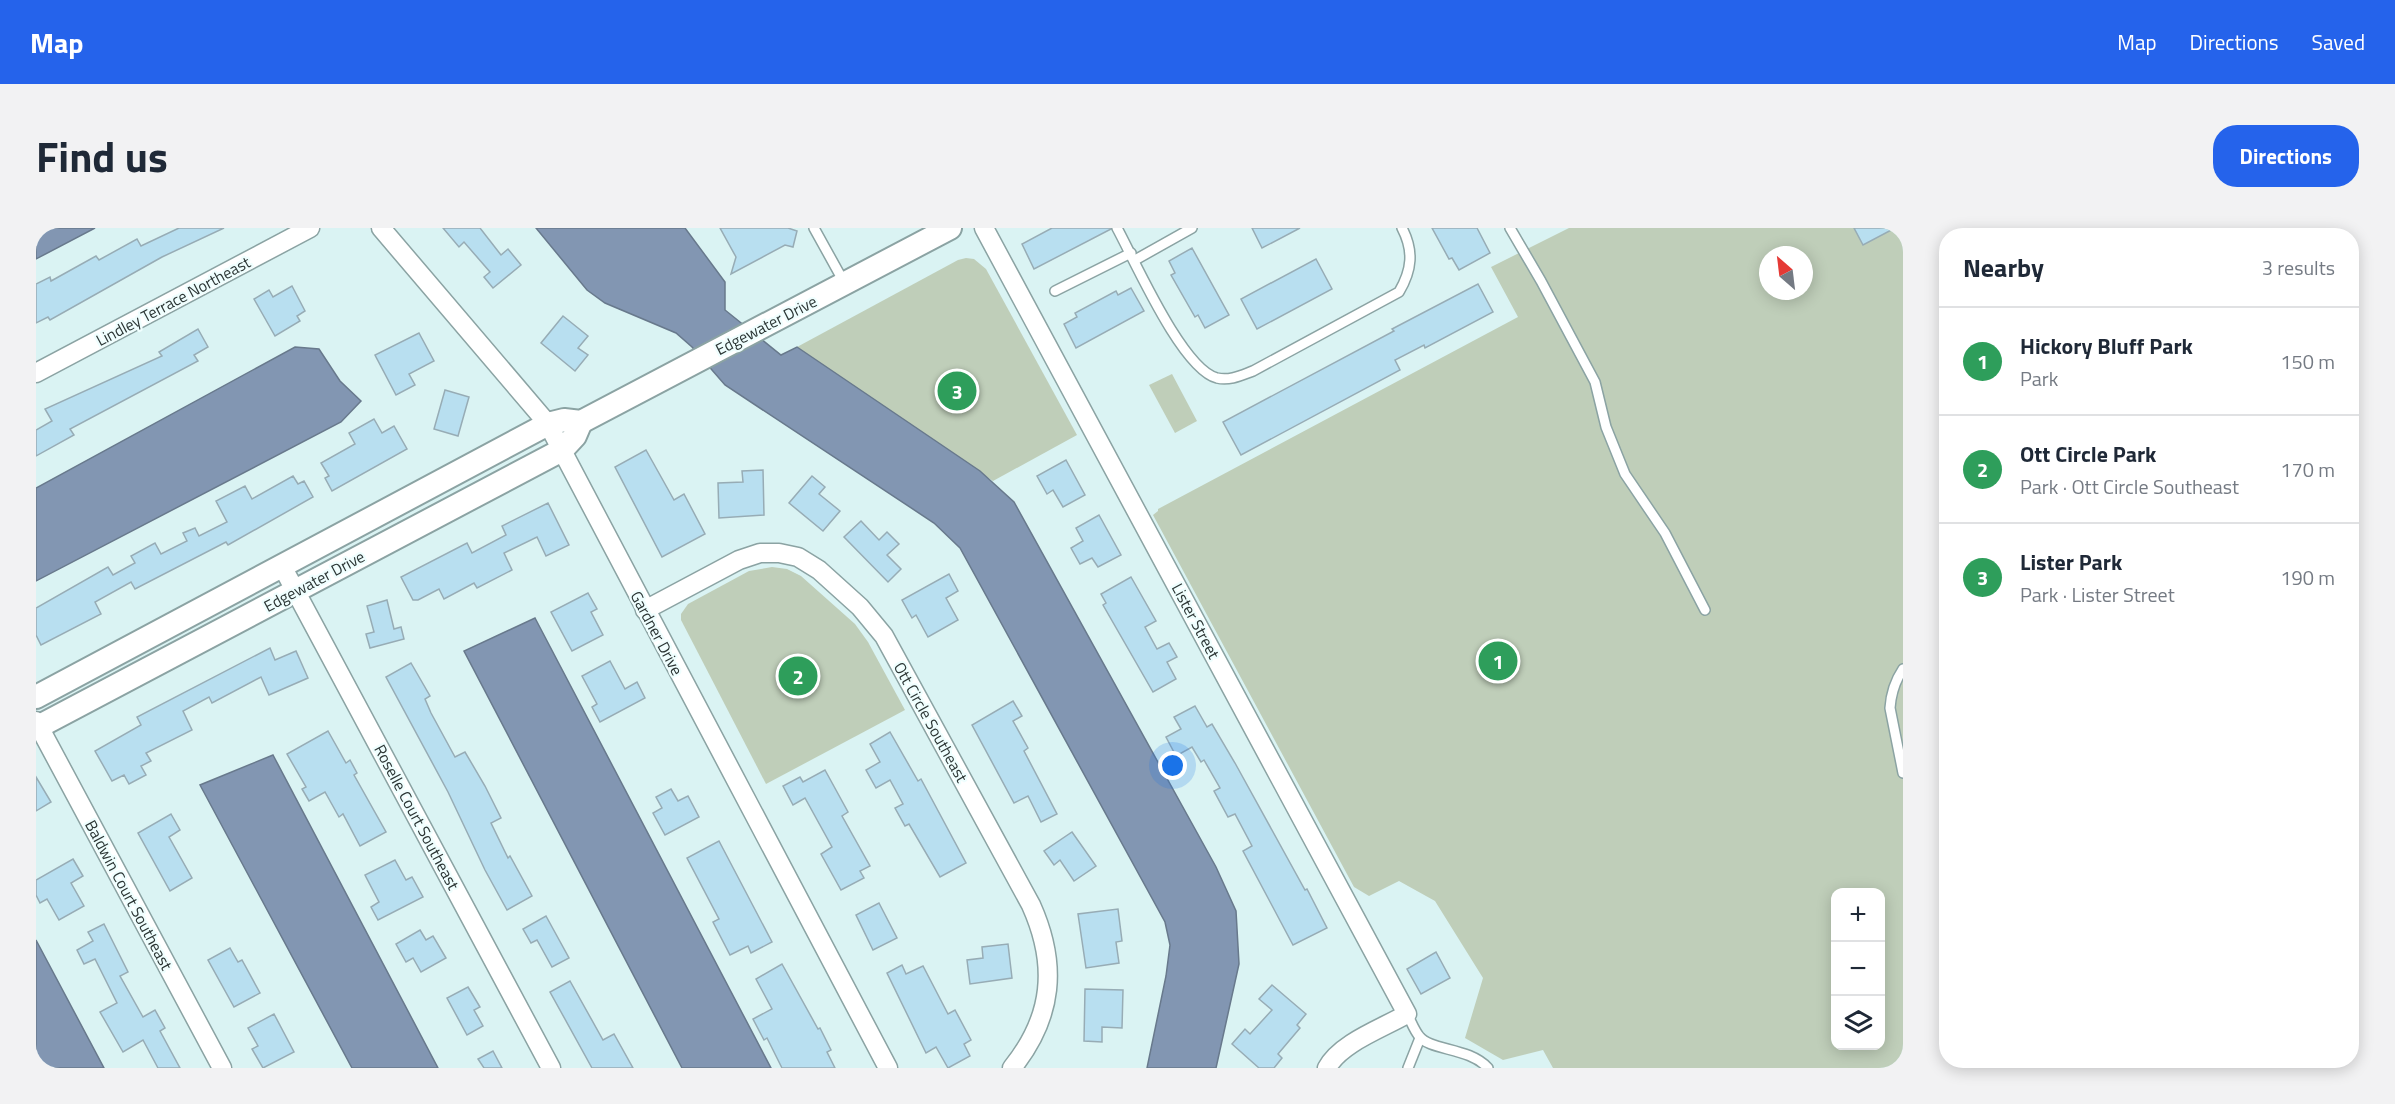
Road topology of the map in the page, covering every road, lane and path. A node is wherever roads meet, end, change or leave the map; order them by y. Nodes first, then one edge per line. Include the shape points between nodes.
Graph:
1 (310, 228) edge
2 (381, 228) edge
3 (814, 228) edge
4 (950, 228) edge
5 (984, 228) edge
6 (1117, 228) edge
7 (1192, 228) edge
8 (1402, 228) edge
9 (1510, 228) edge
10 (924, 234) edge
11 (1133, 256) junction
12 (844, 284) junction
13 (1055, 291) dead end
14 (36, 373) edge
15 (580, 422) junction
16 (548, 424) junction
17 (562, 450) junction
18 (282, 566) junction
19 (296, 591) junction
20 (645, 610) junction
21 (1705, 610) dead end
22 (1903, 669) edge
23 (36, 697) edge
24 (37, 725) edge
25 (1903, 773) edge
26 (1407, 1014) junction
27 (1420, 1038) junction
28 (222, 1068) edge
29 (551, 1068) edge
30 (888, 1068) edge
31 (1012, 1068) edge
32 (1327, 1068) edge
33 (1408, 1068) edge
34 (1488, 1068) edge

1 - 14 street, Lindley Terrace Northeast
2 - 16 street, Gardner Drive
3 - 12 lane
4 - 10 street, Edgewater Drive
5 - 26 street, Lister Street
6 - 11 lane
7 - 11 lane
8 - 11 lane via 1410,254 1409,276 1399,292 1254,371 1230,379 1215,378 1194,362 1179,343
9 - 21 lane via 1596,382 1606,427 1626,474 1665,533
10 - 12 street, Edgewater Drive
11 - 13 lane
12 - 15 street, Edgewater Drive
15 - 16 street, Edgewater Drive
15 - 17 street, Edgewater Drive via 575,436
16 - 17 street, Gardner Drive
16 - 18 street, Edgewater Drive
17 - 19 street, Edgewater Drive
17 - 20 street, Gardner Drive
18 - 19 street, Roselle Court Southeast
18 - 23 street, Edgewater Drive
19 - 24 street, Edgewater Drive
19 - 29 street, Roselle Court Southeast
20 - 30 street, Gardner Drive
20 - 31 street, Ott Circle Southeast via 739,561 760,553 779,553 798,557 819,570 873,620 1040,925 1049,969 1048,991 1035,1033
22 - 25 lane via 1890,697
24 - 28 street, Baldwin Court Southeast
26 - 27 lane
26 - 32 street via 1344,1049
27 - 33 lane
27 - 34 lane via 1468,1053

